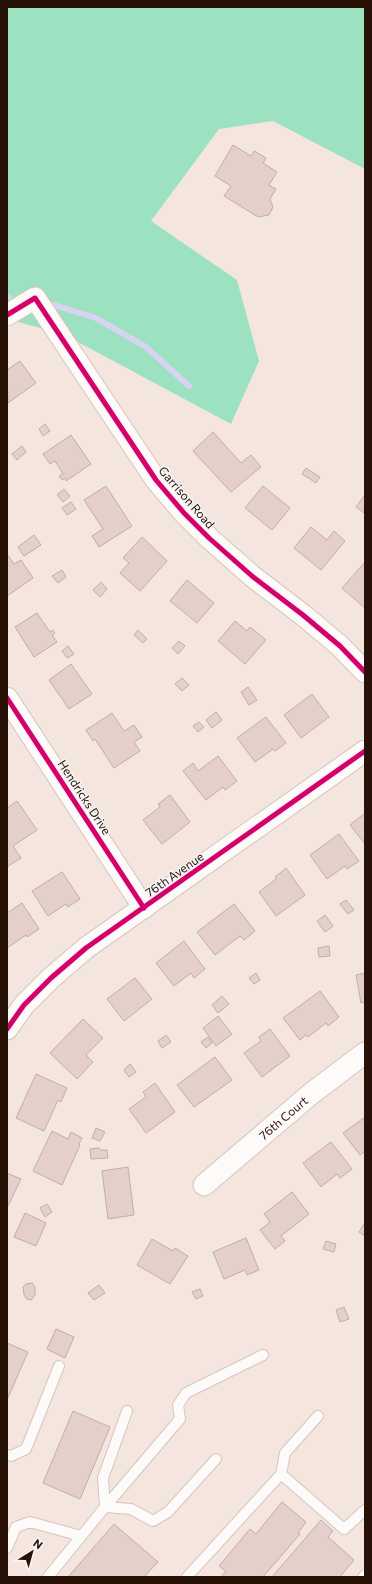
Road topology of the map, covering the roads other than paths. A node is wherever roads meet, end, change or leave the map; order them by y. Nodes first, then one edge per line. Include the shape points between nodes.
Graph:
1 (7, 316) edge
2 (365, 672) edge
3 (7, 698) edge
4 (365, 751) edge
5 (144, 908) junction
6 (7, 1029) edge
7 (365, 1053) edge
8 (204, 1186) dead end
9 (262, 1355) dead end
10 (59, 1366) dead end
11 (127, 1411) dead end
12 (318, 1416) dead end
13 (7, 1455) edge
14 (216, 1459) dead end
15 (281, 1474) junction
16 (105, 1507) junction
17 (365, 1510) edge
18 (81, 1536) junction
19 (7, 1548) edge
20 (365, 1575) edge
21 (48, 1577) edge
22 (187, 1577) edge
23 (363, 1577) edge

1 - 2 street, Garrison Road via 35,298 156,480 184,513 252,576 340,646
3 - 5 street, Hendricks Drive
4 - 5 street, 76th Avenue
5 - 6 street, 76th Avenue via 86,948 51,978 24,1006
7 - 8 street, 76th Court via 312,1093
9 - 16 lane via 186,1393 178,1405 180,1419
10 - 13 lane via 26,1449 11,1456
11 - 16 lane via 102,1478
12 - 15 lane via 285,1453
14 - 16 lane via 168,1512 153,1521 131,1509
15 - 17 lane via 344,1529
15 - 22 lane
16 - 18 lane
18 - 19 lane via 30,1522 16,1527
18 - 21 lane
20 - 23 lane

